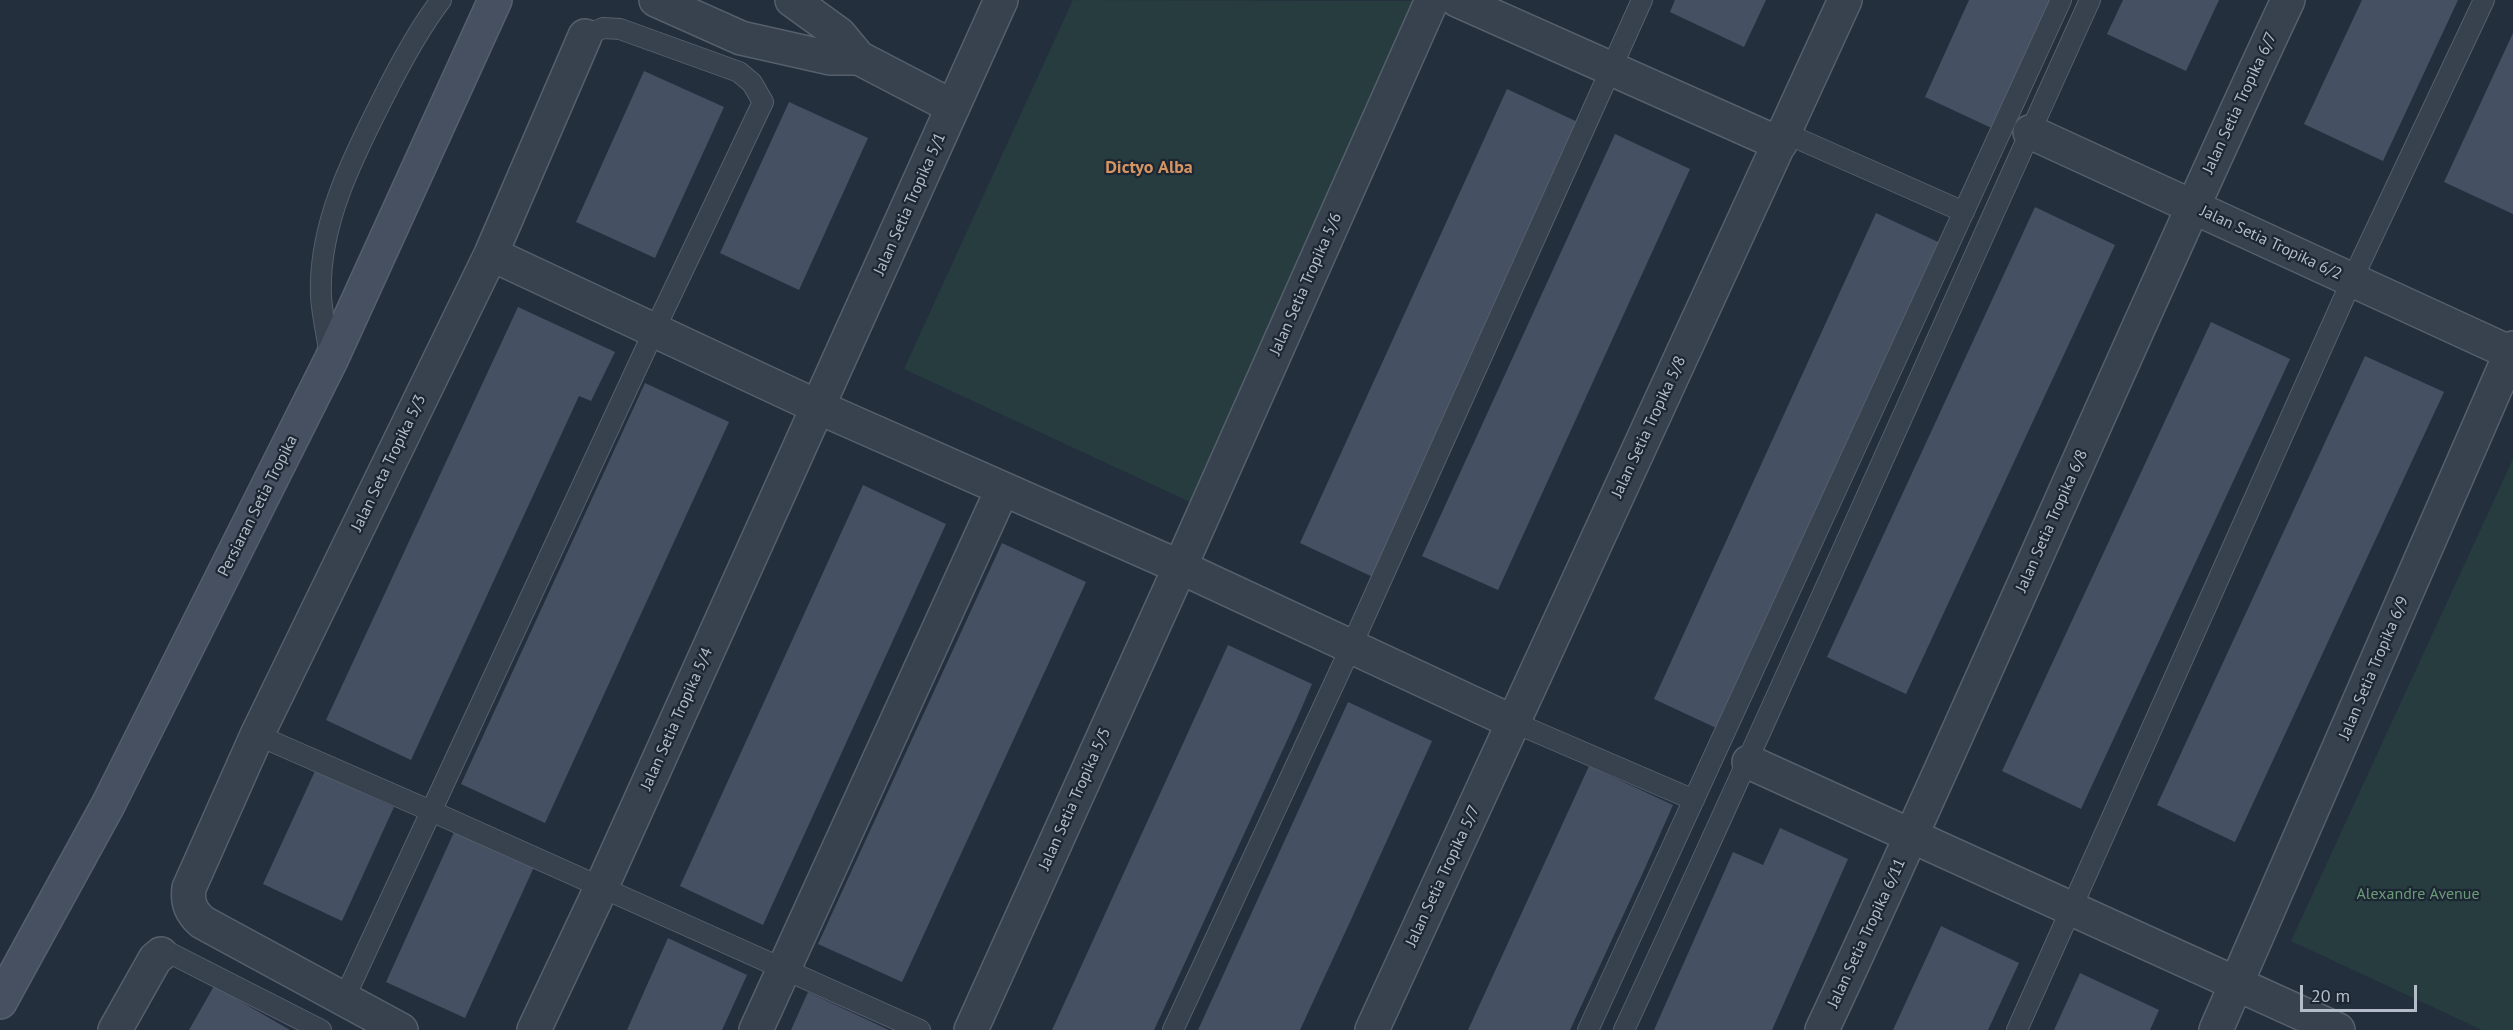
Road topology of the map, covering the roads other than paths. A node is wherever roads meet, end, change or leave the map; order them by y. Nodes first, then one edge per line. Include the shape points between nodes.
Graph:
1 (441, 0) edge
2 (495, 0) edge
3 (656, 0) edge
4 (792, 0) edge
5 (1001, 0) edge
6 (1432, 0) edge
7 (1457, 0) edge
8 (1642, 0) edge
9 (1845, 0) edge
10 (2061, 0) edge
11 (2090, 0) edge
12 (2288, 0) edge
13 (2484, 0) edge
14 (585, 36) joint
15 (859, 58) junction
16 (1610, 69) junction
17 (953, 107) junction
18 (2030, 132) junction
19 (1782, 138) junction
20 (2191, 206) junction
21 (1964, 212) junction
22 (490, 254) junction
23 (2352, 280) junction
24 (654, 331) junction
25 (2512, 351) edge
26 (331, 360) junction
27 (818, 407) junction
28 (1002, 490) junction
29 (1180, 567) junction
30 (1351, 647) junction
31 (1513, 722) junction
32 (257, 735) junction
33 (1749, 762) junction
34 (1694, 800) junction
35 (431, 811) junction
36 (1913, 836) junction
37 (601, 888) junction
38 (2072, 909) junction
39 (161, 954) joint
40 (784, 969) junction
41 (2237, 984) junction
42 (344, 999) junction
43 (0, 1002) edge
44 (115, 1030) edge
45 (321, 1030) edge
46 (401, 1030) edge
47 (534, 1030) edge
48 (756, 1030) edge
49 (920, 1030) edge
50 (971, 1030) edge
51 (1173, 1030) edge
52 (1372, 1030) edge
53 (1588, 1030) edge
54 (1624, 1030) edge
55 (1822, 1030) edge
56 (2017, 1030) edge
57 (2216, 1030) edge
58 (2338, 1030) edge

1 - 26 lane via 402,62 360,143 332,215 321,296
2 - 26 street, Persiaran Setia Tropika
3 - 15 street via 741,38 830,58
4 - 15 street via 839,34
5 - 17 street, Jalan Setia Tropika 5/1
6 - 29 street, Jalan Setia Tropika 5/6
7 - 16 street
8 - 16 lane
9 - 19 street, Jalan Setia Tropika 5/8
10 - 21 lane
11 - 18 lane
12 - 20 street, Jalan Setia Tropika 6/7
13 - 23 lane
14 - 22 street, Jalan Seta Tropika 5/3
14 - 24 lane via 603,28 620,29 739,72 752,83 763,102
15 - 17 street
16 - 19 street
16 - 30 lane
17 - 27 street, Jalan Setia Tropika 5/1
18 - 20 street, Jalan Setia Tropika 6/2
18 - 33 lane
19 - 21 lane
19 - 31 street, Jalan Setia Tropika 5/8
20 - 23 street, Jalan Setia Tropika 6/2
20 - 36 street, Jalan Setia Tropika 6/8
21 - 34 lane
22 - 24 street
22 - 32 street, Jalan Seta Tropika 5/3
23 - 25 street, Jalan Setia Tropika 6/2
23 - 38 lane
24 - 27 street
24 - 35 lane
25 - 41 street, Jalan Setia Tropika 6/9
26 - 43 street, Persiaran Setia Tropika via 108,805
27 - 28 street
27 - 37 street, Jalan Setia Tropika 5/4
28 - 29 street
28 - 40 street
29 - 30 street
29 - 50 street, Jalan Setia Tropika 5/5
30 - 31 street
30 - 51 lane
31 - 34 lane
31 - 52 street, Jalan Setia Tropika 5/7
32 - 35 lane
32 - 42 street, Jalan Seta Tropika 5/3 via 187,898 202,922
33 - 36 street
33 - 54 lane
34 - 53 lane
35 - 37 lane
35 - 42 lane
36 - 38 street
36 - 55 street, Jalan Setia Tropika 6/11
37 - 40 lane
37 - 47 street, Jalan Setia Tropika 5/4
38 - 41 street
38 - 56 lane
39 - 44 street
39 - 45 lane via 168,952
40 - 48 street
40 - 49 lane
41 - 57 street, Jalan Setia Tropika 6/9
41 - 58 street
42 - 46 street

